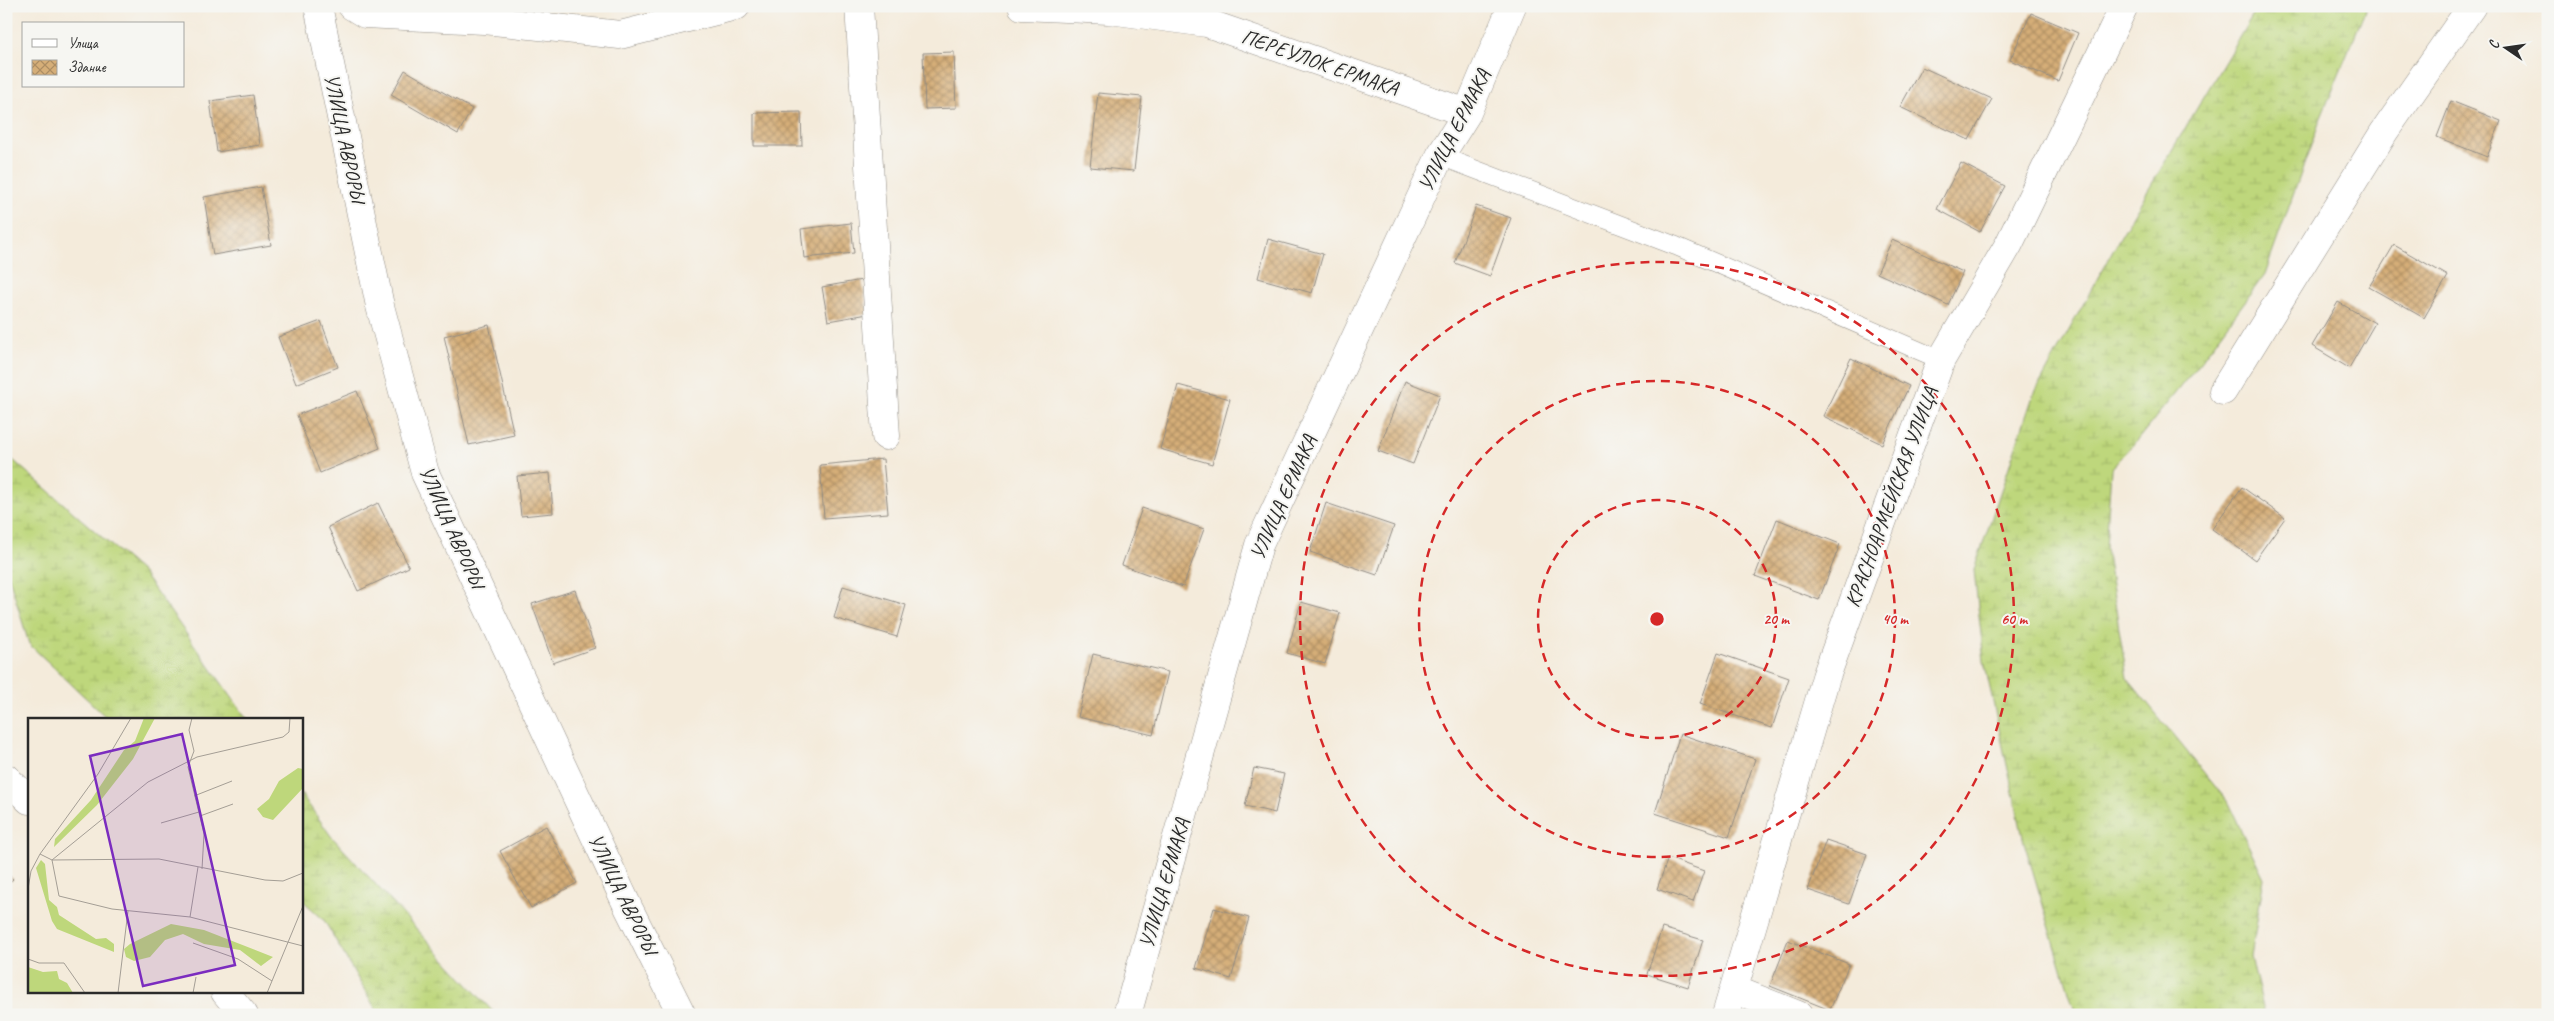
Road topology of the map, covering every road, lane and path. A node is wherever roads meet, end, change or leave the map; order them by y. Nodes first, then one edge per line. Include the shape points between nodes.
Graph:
1 (318, 6) edge
2 (352, 6) edge
3 (736, 6) edge
4 (859, 6) edge
5 (1022, 6) edge
6 (1512, 6) edge
7 (2124, 6) edge
8 (2472, 6) edge
9 (674, 14) edge
10 (1467, 113) junction
11 (1440, 156) junction
12 (1940, 360) junction
13 (2223, 391) dead end
14 (886, 436) dead end
15 (6, 778) edge
16 (28, 799) edge
17 (227, 994) edge
18 (1730, 1002) edge
19 (244, 1015) edge
20 (682, 1015) edge
21 (1128, 1015) edge
22 (1798, 1015) edge

1 - 20 street, УЛИЦА АВРОРЫ via 380,306 425,473
2 - 9 street via 365,14 484,20 620,35
3 - 9 street
4 - 14 street
5 - 10 street, ПЕРЕУЛОК ЕРМАКА via 1109,10 1207,23
6 - 10 street, УЛИЦА ЕРМАКА
7 - 12 street, КРАСНОАРМЕЙСКАЯ УЛИЦА via 2009,244
8 - 13 street via 2384,132
10 - 11 street, УЛИЦА ЕРМАКА
11 - 12 lane via 1676,246
11 - 21 street, УЛИЦА ЕРМАКА via 1259,545
12 - 18 street, КРАСНОАРМЕЙСКАЯ УЛИЦА via 1826,677
15 - 16 street
17 - 19 street
18 - 22 street

